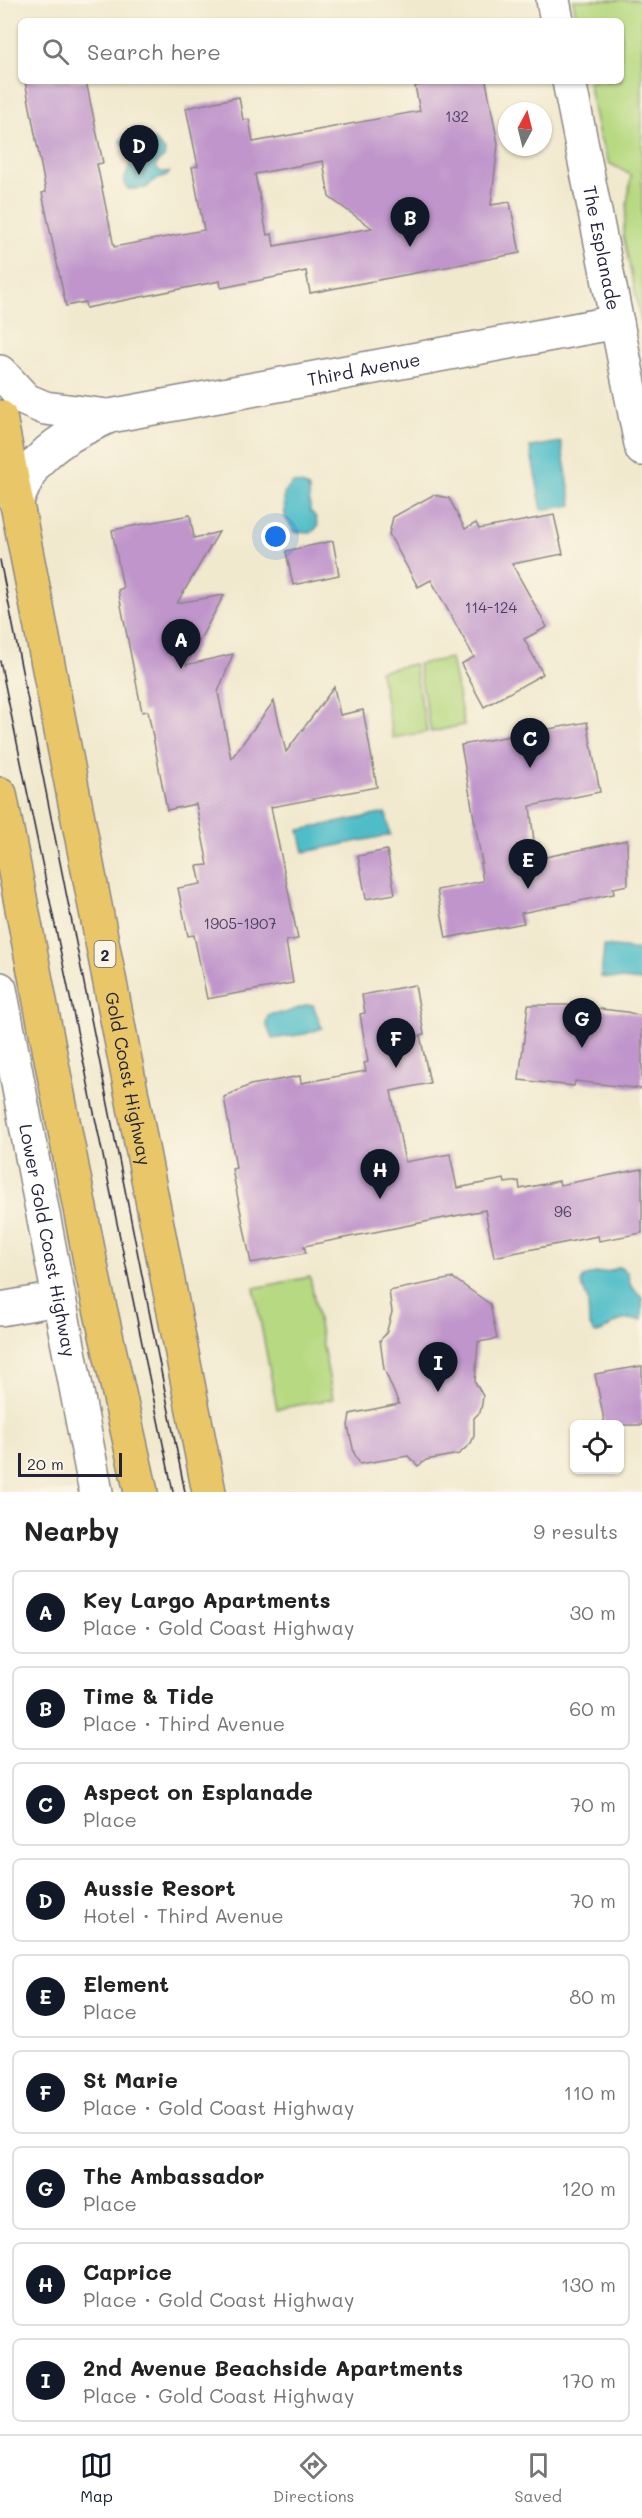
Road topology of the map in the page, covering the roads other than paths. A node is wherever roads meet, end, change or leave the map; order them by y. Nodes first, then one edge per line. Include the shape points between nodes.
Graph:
1 (553, 0) edge
2 (556, 18) edge
3 (570, 84) edge
4 (617, 322) junction
5 (0, 372) edge
6 (110, 416) junction
7 (0, 417) edge
8 (642, 449) edge
9 (16, 502) junction
10 (0, 794) edge
11 (0, 989) edge
12 (58, 1299) junction
13 (0, 1310) edge
14 (96, 1492) edge
15 (141, 1492) edge
16 (209, 1492) edge

1 - 2 street
3 - 4 street, The Esplanade
4 - 6 street, Third Avenue
4 - 8 street, The Esplanade
5 - 6 street, Third Avenue via 26,400 45,408
6 - 9 street, Third Avenue via 52,448 32,469
7 - 9 highway, Gold Coast Highway / 2
9 - 16 highway, Gold Coast Highway / 2
10 - 15 highway via 94,1281
11 - 12 street, Lower Gold Coast Highway
12 - 13 street
12 - 14 street, Lower Gold Coast Highway

